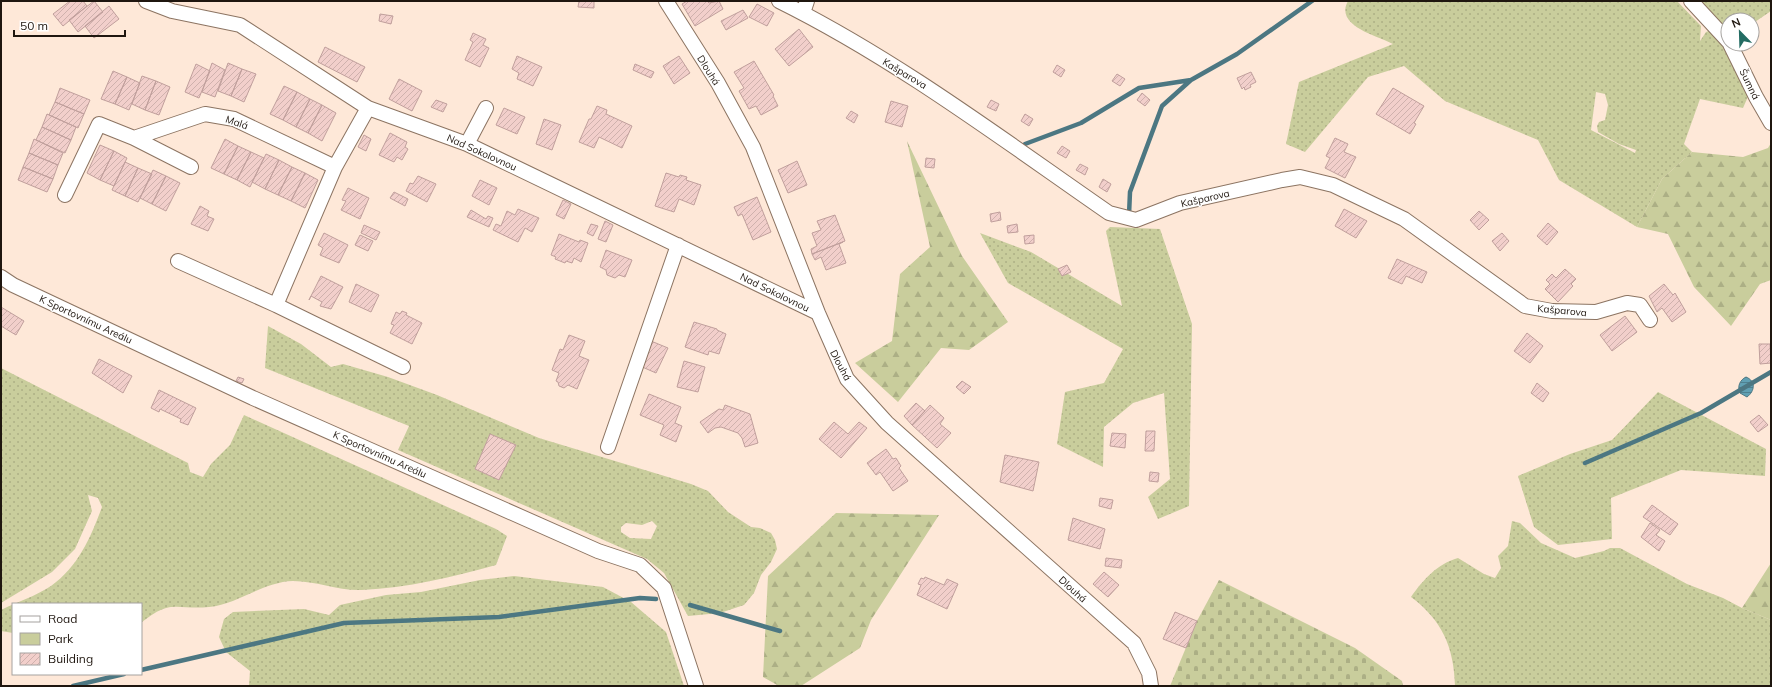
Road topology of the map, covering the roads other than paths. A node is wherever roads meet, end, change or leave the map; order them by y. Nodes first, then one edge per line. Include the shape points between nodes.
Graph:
1 (146, 1) edge
2 (666, 1) edge
3 (779, 1) edge
4 (1691, 1) edge
5 (805, 7) edge
6 (1720, 32) edge
7 (1734, 52) edge
8 (368, 108) junction
9 (486, 108) dead end
10 (1771, 123) edge
11 (134, 138) junction
12 (467, 144) junction
13 (191, 167) dead end
14 (335, 167) junction
15 (64, 195) dead end
16 (678, 245) junction
17 (178, 261) dead end
18 (1, 277) edge
19 (276, 305) junction
20 (818, 313) junction
21 (1650, 320) dead end
22 (402, 367) dead end
23 (608, 447) dead end
24 (696, 686) edge
25 (1151, 686) edge

1 - 8 street, Nad Sokolovnou via 172,11 240,25
2 - 20 street, Dlouhá via 718,83 754,147
3 - 5 street, Kašparova
4 - 6 street
5 - 21 street, Kašparova via 926,86 1109,213 1136,220 1180,203 1300,178 1333,185 1404,219 1525,306 1552,311 1596,312 1627,304 1640,305
7 - 10 street, Šumná
8 - 12 street, Nad Sokolovnou
8 - 14 street
9 - 12 street
11 - 13 street
11 - 14 street, Malá via 205,114 234,119
11 - 15 street via 99,124
12 - 16 street, Nad Sokolovnou
14 - 19 street
16 - 20 street, Nad Sokolovnou
16 - 23 street
17 - 19 street
18 - 24 street, K Sportovnímu Areálu via 253,398 598,551 640,565 664,588
19 - 22 street
20 - 25 street, Dlouhá via 847,378 887,423 1134,643 1149,673

